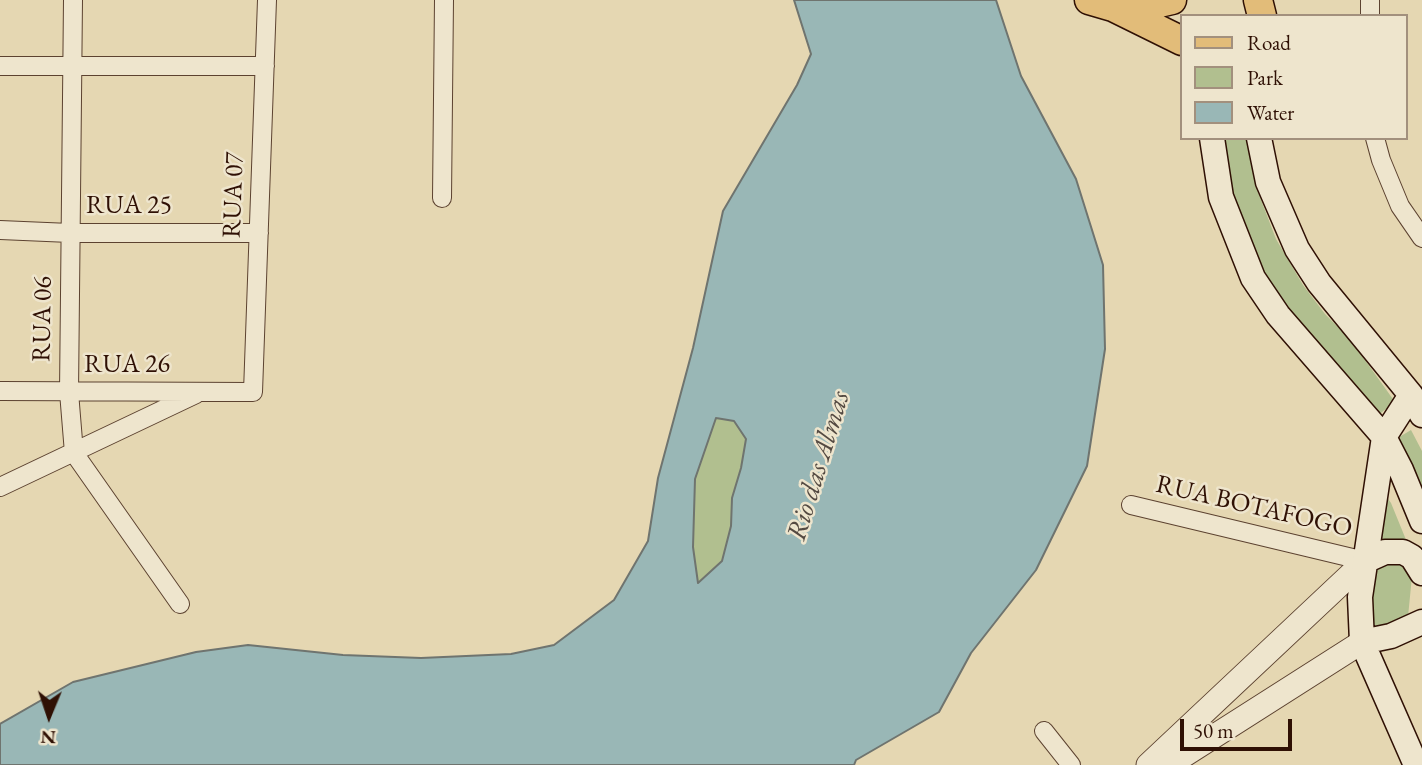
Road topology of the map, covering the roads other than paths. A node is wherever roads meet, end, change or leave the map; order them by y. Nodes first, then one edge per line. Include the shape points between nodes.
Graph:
1 (73, 0) edge
2 (267, 0) edge
3 (444, 0) edge
4 (1172, 0) edge
5 (1102, 4) edge
6 (1180, 40) edge
7 (0, 66) edge
8 (265, 66) junction
9 (72, 67) junction
10 (1212, 140) edge
11 (1259, 140) edge
12 (1376, 140) edge
13 (442, 198) dead end
14 (0, 230) edge
15 (70, 233) junction
16 (259, 233) junction
17 (1422, 238) edge
18 (0, 391) edge
19 (69, 391) junction
20 (200, 392) junction
21 (253, 392) joint
22 (1416, 405) edge
23 (1384, 437) junction
24 (74, 453) junction
25 (0, 487) edge
26 (1131, 505) dead end
27 (1422, 521) edge
28 (1365, 561) junction
29 (1422, 573) edge
30 (180, 604) dead end
31 (1422, 622) edge
32 (1362, 642) junction
33 (1044, 731) dead end
34 (1071, 765) edge
35 (1148, 765) edge
36 (1169, 765) edge
37 (1416, 765) edge

1 - 9 street, RUA 06
2 - 8 street, RUA 07
3 - 13 street
4 - 5 main road via 1142,7
5 - 6 main road
7 - 9 street
8 - 9 street
8 - 16 street, RUA 07
9 - 15 street, RUA 06
10 - 23 main road via 1222,197 1253,278 1278,315
11 - 22 main road via 1268,182 1297,249
12 - 17 street via 1400,206
14 - 15 street, RUA 25
15 - 16 street, RUA 25
15 - 19 street, RUA 06
16 - 21 street, RUA 07
18 - 19 street, RUA 26
19 - 20 street, RUA 26
19 - 24 street, RUA 06
20 - 21 street, RUA 26
20 - 24 street
22 - 23 main road
23 - 27 main road
23 - 28 main road
24 - 25 street
24 - 30 street
26 - 28 street, RUA BOTAFOGO
28 - 29 main road via 1385,552 1403,552
28 - 32 main road via 1360,597
28 - 35 street
31 - 32 main road
32 - 36 street
32 - 37 main road
33 - 34 street

